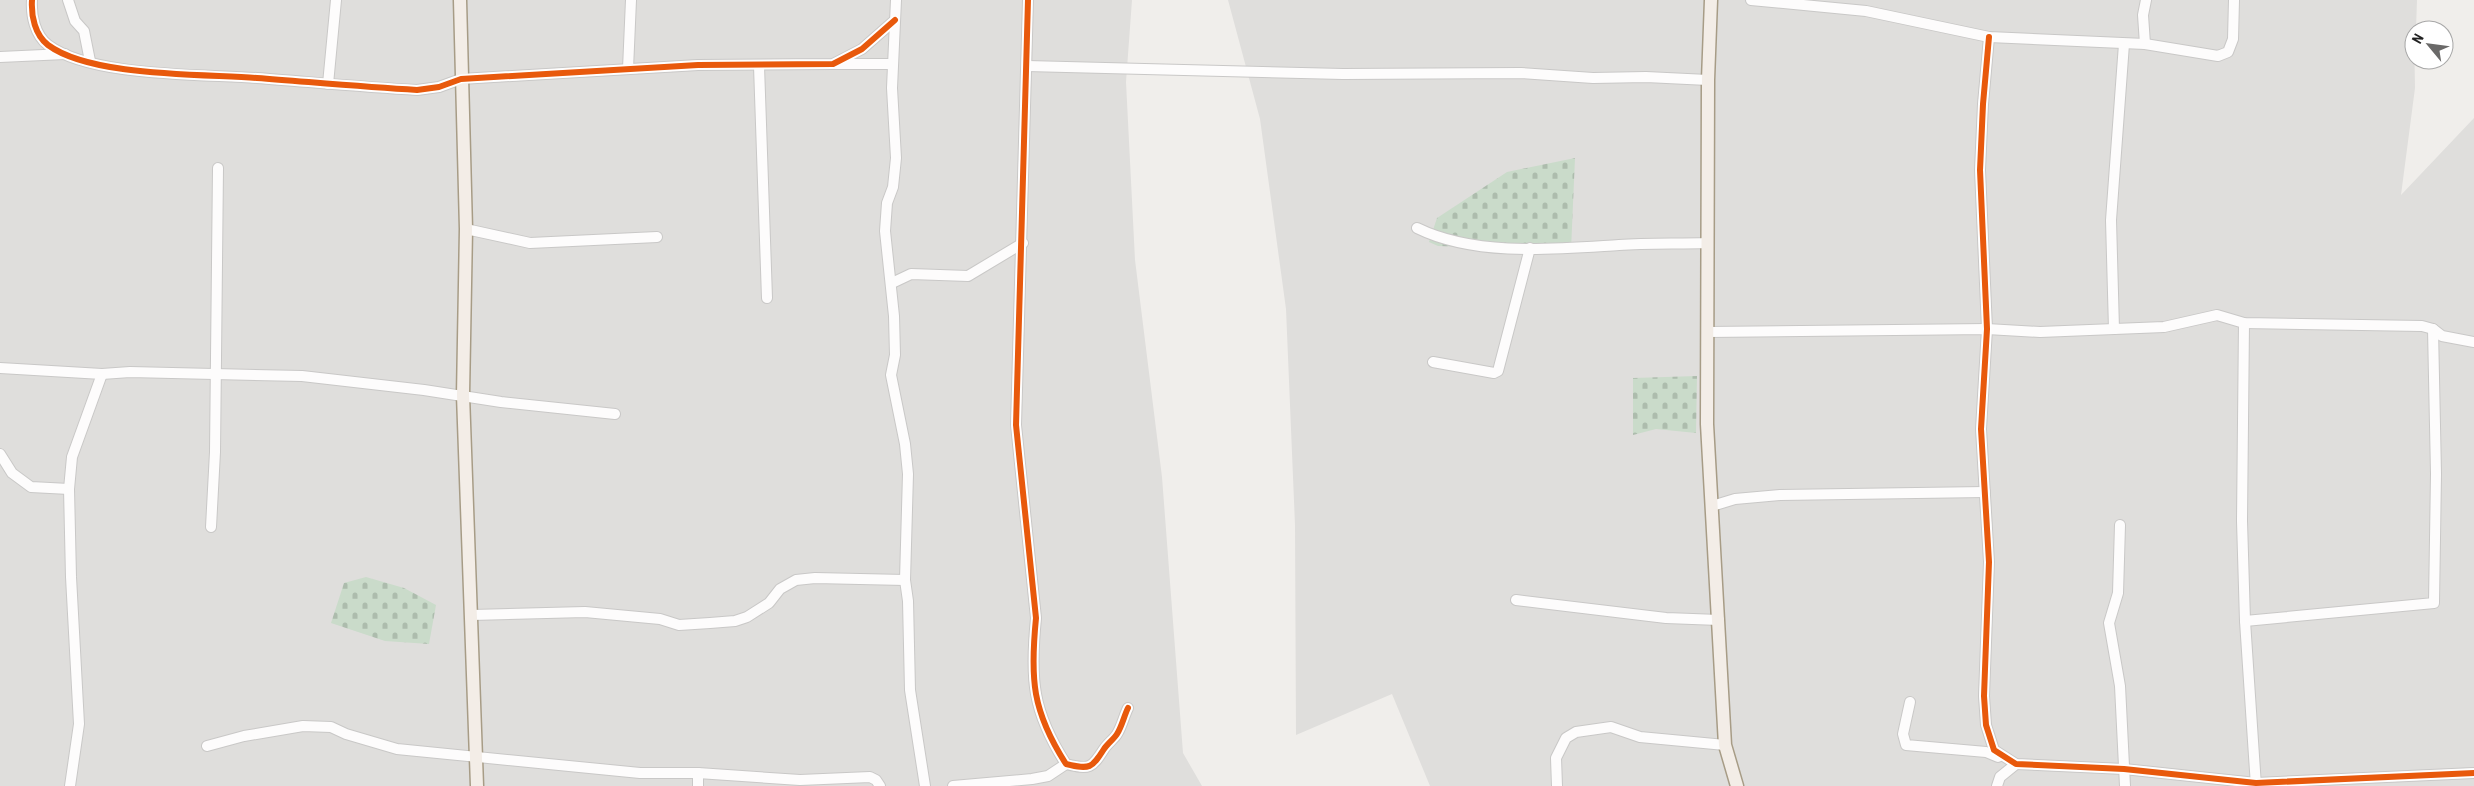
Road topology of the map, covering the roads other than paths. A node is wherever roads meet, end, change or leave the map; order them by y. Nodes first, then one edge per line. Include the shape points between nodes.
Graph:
1 (32, 0) edge
2 (336, 0) edge
3 (460, 0) edge
4 (631, 0) edge
5 (896, 0) edge
6 (1028, 0) edge
7 (1711, 0) edge
8 (1752, 0) edge
9 (2146, 0) edge
10 (2234, 0) edge
11 (71, 2) edge
12 (895, 20) junction
13 (1989, 37) junction
14 (2124, 44) junction
15 (2145, 44) junction
16 (66, 54) junction
17 (0, 57) edge
18 (90, 61) junction
19 (832, 64) junction
20 (892, 64) junction
21 (758, 66) junction
22 (1027, 66) junction
23 (628, 69) junction
24 (461, 80) junction
25 (1708, 80) junction
26 (328, 84) junction
27 (218, 168) dead end
28 (1417, 228) dead end
29 (466, 229) junction
30 (657, 237) dead end
31 (1023, 243) junction
32 (1707, 243) junction
33 (1530, 248) junction
34 (892, 283) junction
35 (767, 298) dead end
36 (2244, 324) junction
37 (2114, 328) junction
38 (1987, 329) junction
39 (2433, 329) junction
40 (1708, 332) junction
41 (2474, 342) edge
42 (1434, 362) dead end
43 (0, 368) edge
44 (102, 374) junction
45 (216, 376) junction
46 (464, 395) junction
47 (615, 414) dead end
48 (0, 454) edge
49 (69, 489) junction
50 (1985, 492) junction
51 (1712, 506) junction
52 (2120, 526) dead end
53 (211, 527) dead end
54 (905, 580) junction
55 (1516, 600) dead end
56 (472, 616) junction
57 (1719, 620) junction
58 (2245, 621) junction
59 (1910, 702) dead end
60 (1128, 708) dead end
61 (1725, 745) junction
62 (207, 746) dead end
63 (477, 759) junction
64 (1066, 764) junction
65 (2016, 764) junction
66 (2124, 769) junction
67 (698, 773) junction
68 (2474, 773) edge
69 (2256, 785) edge
70 (70, 786) edge
71 (477, 786) edge
72 (698, 786) edge
73 (880, 786) edge
74 (925, 786) edge
75 (953, 786) edge
76 (1557, 786) edge
77 (1737, 786) edge
78 (1997, 786) edge
79 (2125, 786) edge

1 - 16 street via 38,33 48,44
2 - 26 street
3 - 24 main road
4 - 23 street
5 - 12 street
6 - 22 street
7 - 25 main road
8 - 13 street via 1866,11
9 - 15 street via 2143,15
10 - 15 street via 2228,52 2218,56
11 - 18 street via 75,21 84,30
12 - 19 street via 862,49
12 - 20 street
13 - 14 street
13 - 38 street via 1980,170
14 - 15 street
14 - 37 street via 2111,220
16 - 17 street
16 - 18 street
18 - 26 street via 118,69
19 - 20 street
19 - 21 street
20 - 34 street via 896,158 885,230
21 - 23 street
21 - 35 street
22 - 25 street via 1342,74 1521,73
22 - 31 street
23 - 24 street
24 - 26 street via 417,90
24 - 29 main road
25 - 32 main road
27 - 45 street
28 - 33 street via 1462,244
29 - 30 street via 530,244
29 - 46 main road
31 - 34 street via 968,276 912,274
31 - 64 street via 1016,425 1036,618 1033,687 1042,719
32 - 33 street
32 - 40 main road
33 - 42 street via 1498,371 1494,373
34 - 54 street via 895,355 891,375 906,444 908,474
36 - 37 street via 2217,315 2164,327
36 - 39 street via 2422,326
36 - 58 street via 2242,521
37 - 38 street via 2040,332
38 - 40 street
38 - 50 street via 1981,429
39 - 41 street via 2442,336
39 - 58 street via 2434,603
40 - 51 main road via 1707,424
43 - 44 street
44 - 45 street
44 - 49 street via 72,457
45 - 46 street via 302,376
45 - 53 street
46 - 47 street
46 - 56 main road
48 - 49 street via 12,473 31,487
49 - 70 street via 79,724
50 - 51 street via 1780,495 1735,499
50 - 65 street via 1989,562 1984,696 1986,724 1994,750
51 - 57 main road
52 - 66 street via 2118,594 2109,623 2120,686
54 - 56 street via 796,580 780,589 769,603 735,621 679,625 660,619 585,612
54 - 74 street via 910,690
55 - 57 street via 1666,618
56 - 63 main road
57 - 61 main road
58 - 69 street
59 - 65 street via 1903,734 1906,745 1986,752
60 - 64 street via 1118,733 1093,765
61 - 76 street via 1640,737 1611,727 1576,732 1566,738 1556,758
61 - 77 main road
62 - 63 street via 303,726 331,727 396,749
63 - 67 street via 640,773
63 - 71 main road
64 - 75 street via 1048,776 1032,780
65 - 66 street
65 - 78 street via 2000,777
66 - 69 street
66 - 79 street
67 - 72 street
67 - 73 street via 800,780 870,777
68 - 69 street

